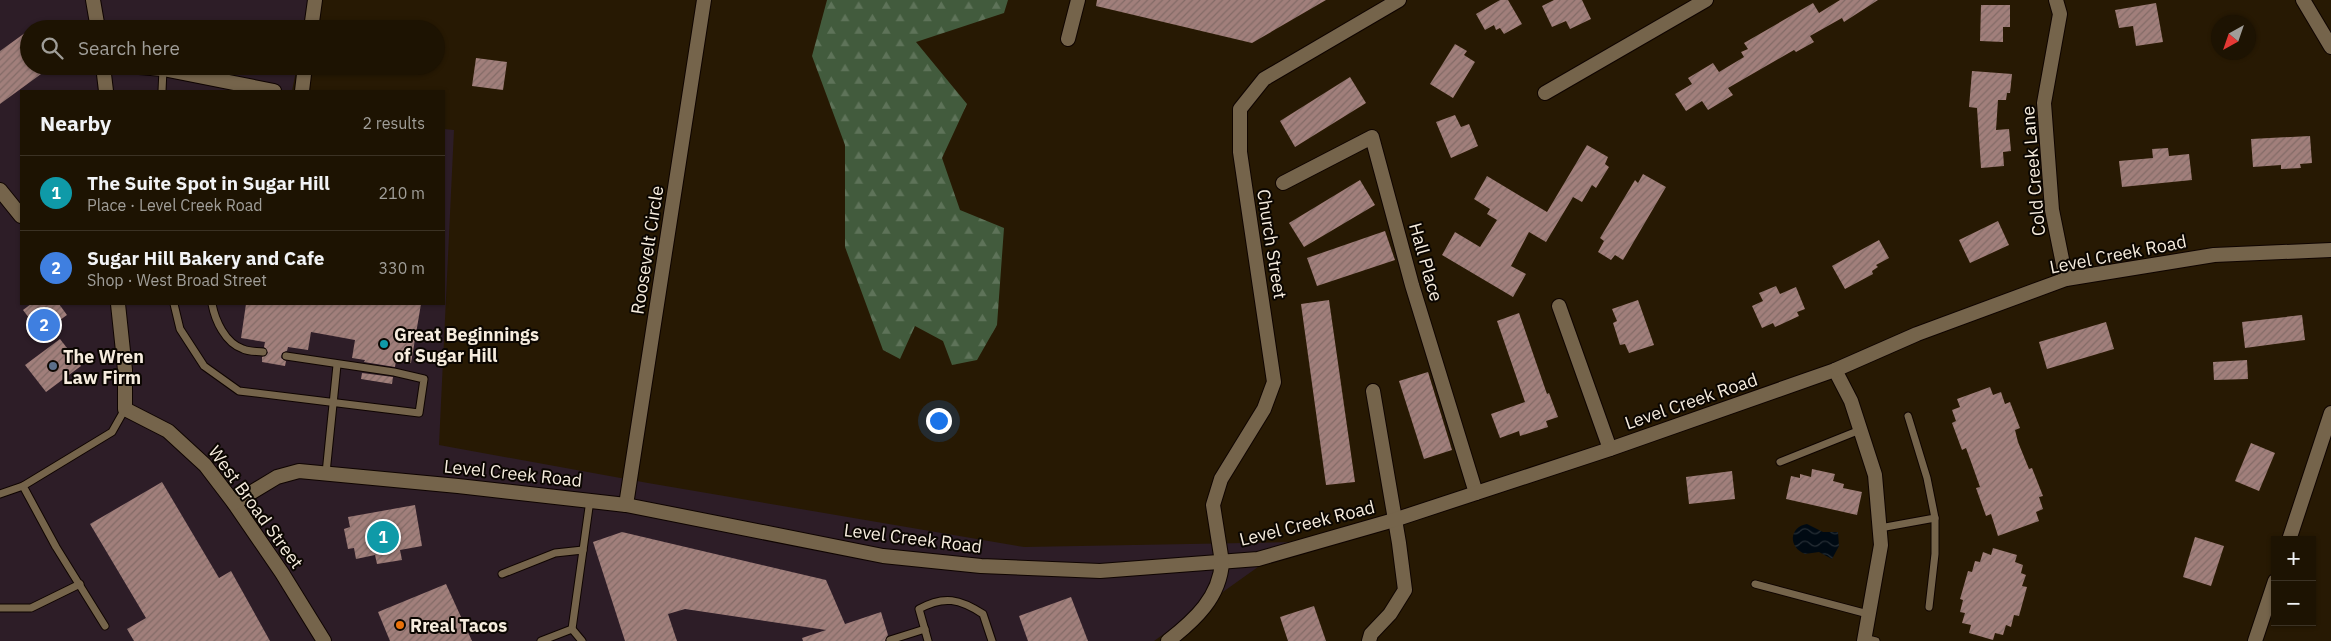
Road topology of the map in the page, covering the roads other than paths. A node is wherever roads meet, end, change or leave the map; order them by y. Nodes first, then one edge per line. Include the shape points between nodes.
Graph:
1 (93, 0) edge
2 (315, 0) edge
3 (704, 0) edge
4 (1078, 0) edge
5 (1398, 0) edge
6 (1706, 0) edge
7 (2056, 0) edge
8 (2303, 0) edge
9 (96, 20) edge
10 (312, 20) edge
11 (1068, 39) dead end
12 (2331, 46) edge
13 (107, 75) edge
14 (162, 75) edge
15 (182, 75) edge
16 (305, 75) edge
17 (219, 86) edge
18 (106, 90) edge
19 (162, 90) edge
20 (263, 90) edge
21 (302, 90) edge
22 (1545, 92) dead end
23 (1283, 183) dead end
24 (0, 190) edge
25 (20, 215) edge
26 (2331, 250) edge
27 (2066, 279) junction
28 (118, 305) edge
29 (174, 305) edge
30 (212, 305) edge
31 (1559, 306) dead end
32 (263, 352) dead end
33 (286, 356) dead end
34 (337, 365) junction
35 (1835, 370) junction
36 (1373, 391) dead end
37 (332, 404) junction
38 (125, 409) junction
39 (2331, 413) edge
40 (1908, 416) dead end
41 (1860, 430) junction
42 (1610, 449) junction
43 (1780, 462) dead end
44 (326, 473) junction
45 (23, 486) junction
46 (1476, 493) junction
47 (0, 494) edge
48 (590, 500) junction
49 (234, 503) junction
50 (626, 505) junction
51 (1935, 518) junction
52 (1394, 520) junction
53 (1880, 528) junction
54 (2290, 536) edge
55 (583, 550) junction
56 (1222, 562) junction
57 (502, 574) dead end
58 (80, 584) junction
59 (1755, 584) dead end
60 (2271, 593) edge
61 (1929, 607) dead end
62 (0, 608) edge
63 (1868, 614) junction
64 (105, 626) dead end
65 (572, 629) junction
66 (925, 629) junction
67 (890, 640) edge
68 (1868, 640) edge
69 (324, 641) edge
70 (541, 641) edge
71 (582, 641) edge
72 (928, 641) edge
73 (992, 641) edge
74 (1168, 641) edge
75 (1369, 641) edge
76 (2255, 641) edge

1 - 9 street
2 - 10 street
3 - 50 street, Roosevelt Circle
4 - 11 street
5 - 56 street, Church Street via 1264,79 1240,109 1240,152 1274,382 1264,409 1220,479 1213,505
6 - 22 street
7 - 27 street, Cold Creek Lane via 2060,14 2044,103 2052,210
8 - 12 street
13 - 18 street
14 - 19 lane
15 - 17 street
16 - 21 street
17 - 20 street
23 - 46 street, Hall Place via 1372,137 1412,285
24 - 25 street
26 - 27 street, Level Creek Road via 2214,255
27 - 35 street, Level Creek Road via 1917,334
28 - 38 street via 125,370
29 - 37 lane via 180,329 204,366 239,391
30 - 32 lane via 214,316 225,336 242,349
31 - 42 street
33 - 34 lane
34 - 37 lane
34 - 37 lane via 424,379 419,413
35 - 41 street via 1851,401
35 - 42 street, Level Creek Road
36 - 52 street
37 - 44 lane
38 - 45 lane via 112,432
38 - 49 street, West Broad Street via 168,431 189,448
39 - 54 street
40 - 51 lane via 1927,478
41 - 43 lane
41 - 53 street via 1875,475
42 - 46 street, Level Creek Road
44 - 48 street, Level Creek Road
44 - 49 street, Level Creek Road via 299,471 277,477
45 - 47 lane
45 - 58 lane
46 - 52 street, Level Creek Road
48 - 50 street, Level Creek Road
48 - 55 lane
49 - 69 street, West Broad Street
50 - 56 street, Level Creek Road via 883,556 981,566 1100,571
51 - 53 lane
51 - 61 lane
52 - 56 street, Level Creek Road via 1258,559
52 - 75 street via 1405,590
53 - 63 street via 1881,545
55 - 57 lane via 555,553
55 - 65 lane
56 - 74 street, Church Street via 1221,579 1203,610
58 - 62 lane via 31,608
58 - 64 lane
59 - 63 lane
60 - 76 street
63 - 68 street
65 - 70 lane
65 - 71 lane
66 - 67 lane
66 - 72 lane
66 - 73 lane via 919,609 932,602 963,601 983,614

